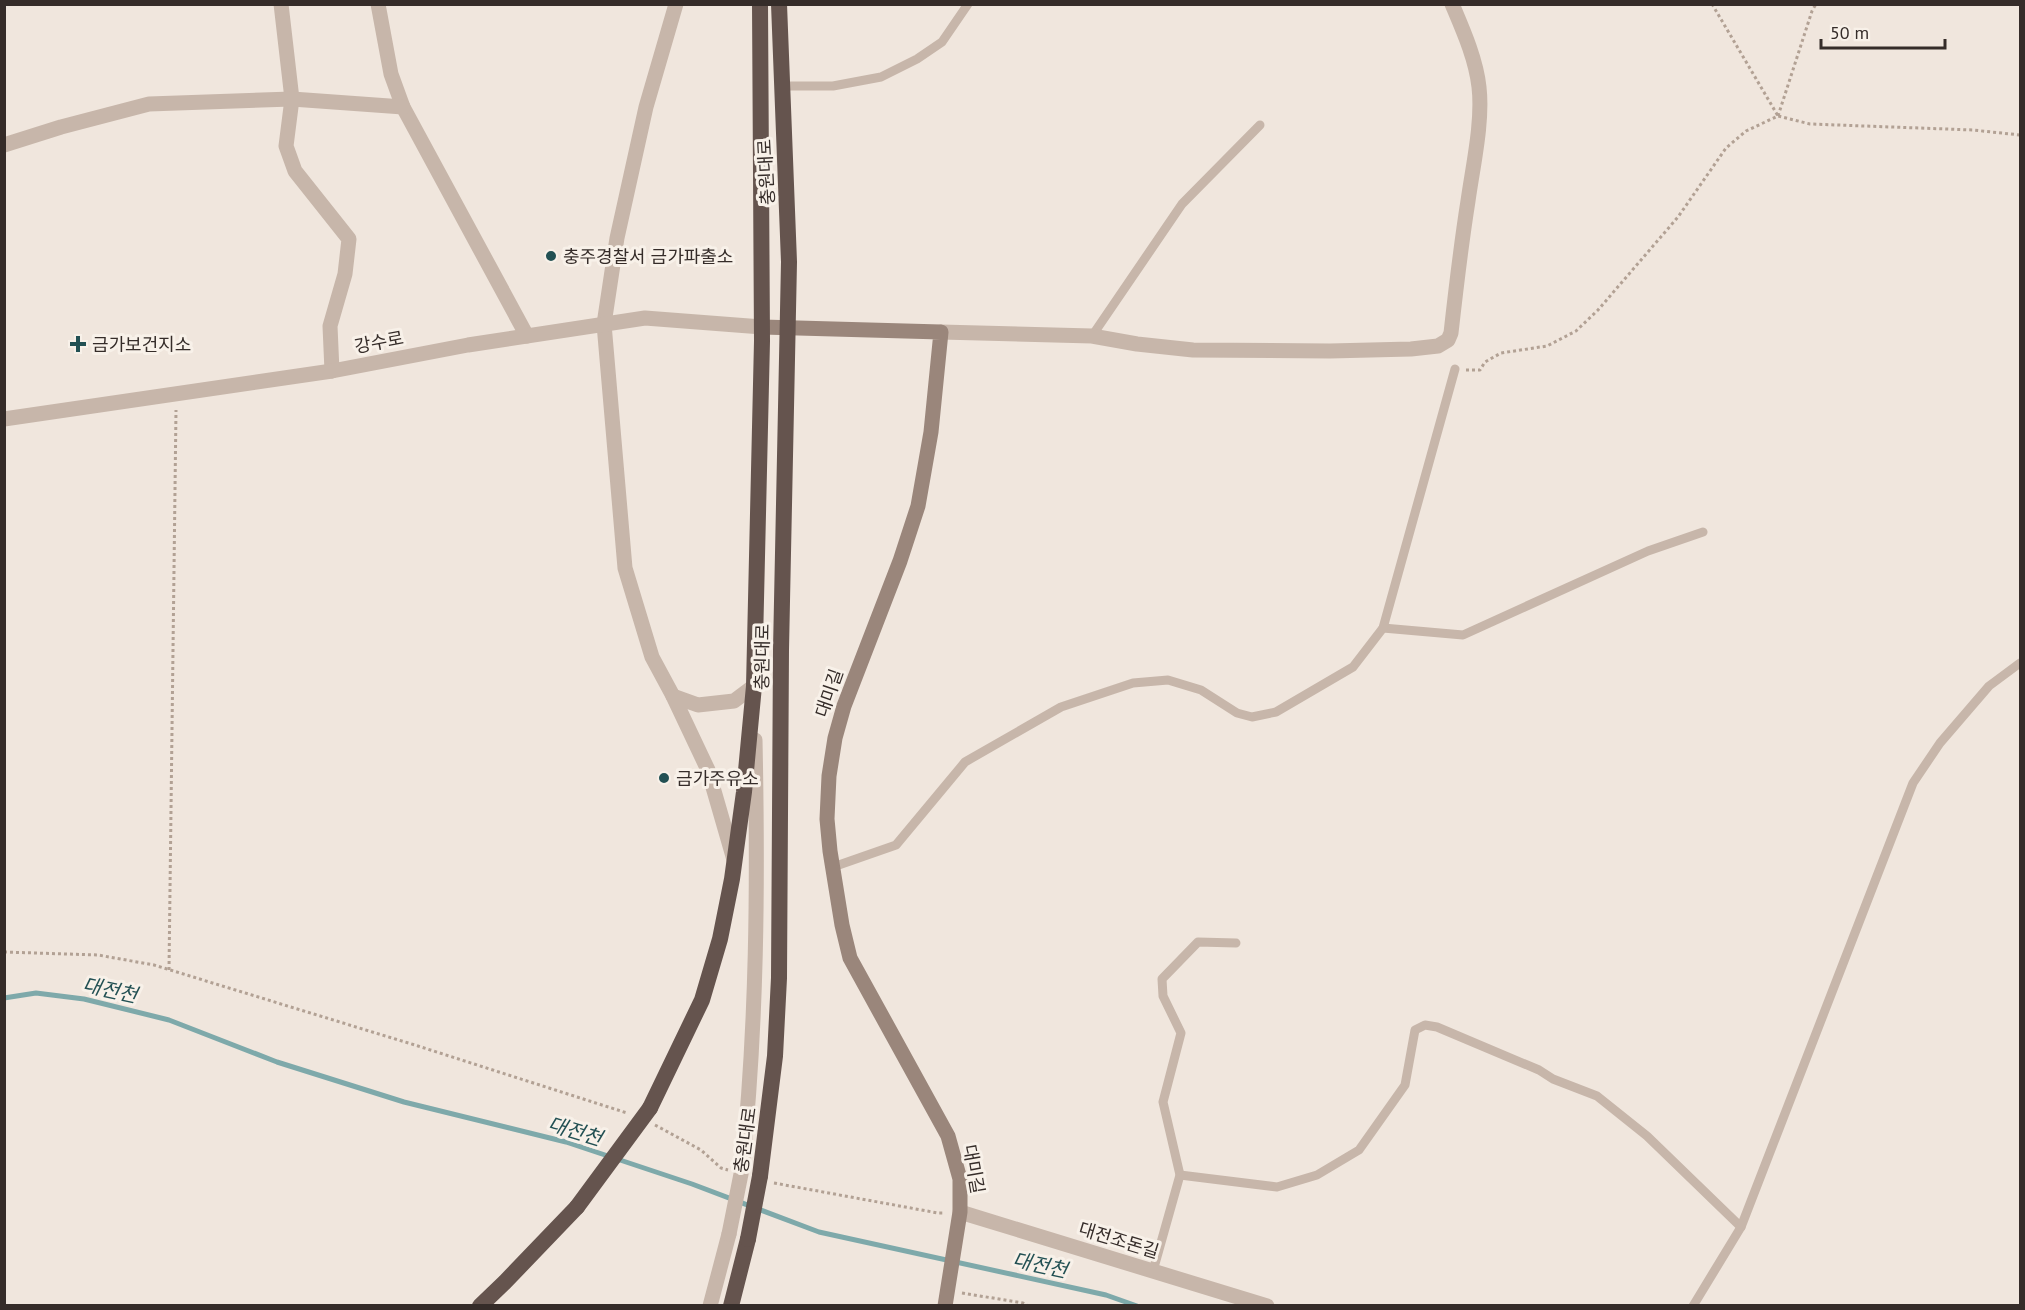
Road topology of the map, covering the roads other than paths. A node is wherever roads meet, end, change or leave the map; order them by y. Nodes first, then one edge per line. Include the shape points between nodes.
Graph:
1 (281, 4) edge
2 (378, 4) edge
3 (676, 4) edge
4 (760, 4) edge
5 (779, 4) edge
6 (968, 4) edge
7 (1452, 4) edge
8 (782, 86) junction
9 (292, 99) junction
10 (403, 107) junction
11 (1260, 125) dead end
12 (4, 145) edge
13 (604, 324) junction
14 (762, 327) junction
15 (788, 328) junction
16 (941, 332) junction
17 (527, 336) junction
18 (1092, 336) junction
19 (1455, 369) road end
20 (332, 371) junction
21 (4, 419) edge
22 (1703, 532) dead end
23 (1383, 628) junction
24 (2020, 663) edge
25 (754, 686) junction
26 (673, 696) junction
27 (735, 862) junction
28 (832, 867) junction
29 (1236, 943) dead end
30 (1180, 1175) junction
31 (960, 1212) junction
32 (1741, 1227) junction
33 (1154, 1271) junction
34 (480, 1305) edge
35 (710, 1305) edge
36 (731, 1305) edge
37 (945, 1305) edge
38 (1267, 1305) edge
39 (1693, 1305) edge

1 - 9 street
2 - 10 street via 391,74
3 - 13 street via 646,107 617,238
4 - 14 highway, 충원대로
5 - 8 highway, 충원대로
6 - 8 lane via 942,42 881,77 833,86
7 - 18 street via 1476,71 1479,114 1448,340 1438,346 1411,349 1205,350
8 - 15 highway, 충원대로
9 - 10 street
9 - 12 street via 148,104
9 - 20 street via 286,146 295,171 349,239 345,274 330,326
10 - 17 street
11 - 18 lane via 1182,204
13 - 14 street, 강수로 via 645,318
13 - 17 street, 강수로
13 - 26 street via 626,568 652,657
14 - 15 main road
14 - 25 highway, 충원대로
15 - 16 main road
15 - 36 highway, 충원대로, bridge via 775,1056 766,1179
16 - 18 street
16 - 28 main road, 대미길 via 931,432 918,506 835,738 827,819
17 - 20 street, 강수로
19 - 23 lane
20 - 21 street, 강수로
22 - 23 lane via 1648,551 1463,635
23 - 28 lane via 1353,667 1276,712 1252,717 1201,690 1168,680 1132,683 1061,708 965,762 896,844
24 - 32 lane via 1989,686 1912,783
25 - 26 street via 734,701 698,705
25 - 27 highway, 충원대로
25 - 35 street, bridge via 757,843 749,1104 729,1234
26 - 27 street via 708,770
27 - 34 highway, 충원대로, bridge via 720,939 702,1000 650,1108 577,1207
28 - 31 main road, 대미길 via 850,958 948,1136 960,1179
29 - 30 lane via 1198,942 1162,979 1163,996 1181,1033 1163,1102
30 - 32 lane via 1277,1188 1317,1175 1359,1150 1405,1085 1415,1030 1425,1025 1598,1096 1647,1136
30 - 33 lane
31 - 33 street, 대전조돈길
31 - 37 main road, 대미길 via 952,1291
32 - 39 lane
33 - 38 street, 대전조돈길

